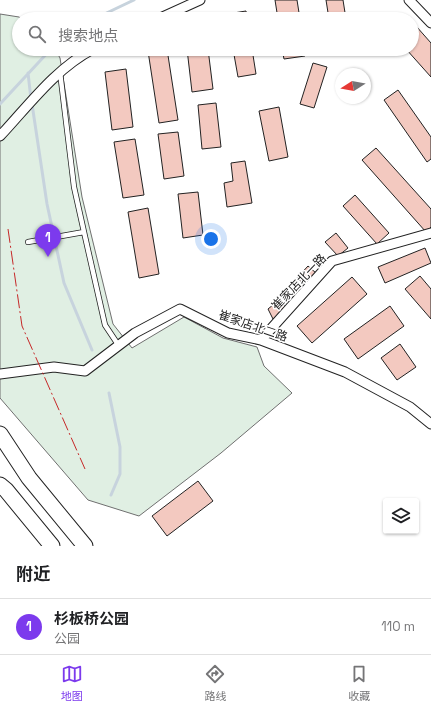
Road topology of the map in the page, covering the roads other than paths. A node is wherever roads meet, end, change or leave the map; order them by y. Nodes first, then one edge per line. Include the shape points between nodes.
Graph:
1 (200, 0) edge
2 (409, 0) edge
3 (173, 12) edge
4 (431, 23) edge
5 (82, 56) edge
6 (60, 71) junction
7 (0, 136) edge
8 (84, 232) junction
9 (431, 233) edge
10 (28, 242) dead end
11 (261, 340) junction
12 (119, 346) junction
13 (0, 374) edge
14 (431, 424) edge
15 (0, 434) edge
16 (0, 444) edge
17 (28, 478) junction
18 (2, 486) edge
19 (52, 546) edge
20 (85, 546) edge

1 - 3 street
2 - 4 street
5 - 6 street
6 - 7 street
6 - 8 lane via 74,187
8 - 10 lane
8 - 12 lane via 105,325
9 - 11 street, 崔家店北一路 via 332,261
11 - 12 street, 崔家店北二路 via 228,332 180,309 135,333
11 - 14 street, 崔家店北二路 via 345,372 410,407
12 - 13 street, 崔家店北二路 via 85,371 54,367
15 - 17 main road
16 - 17 main road
17 - 20 main road
18 - 19 main road

